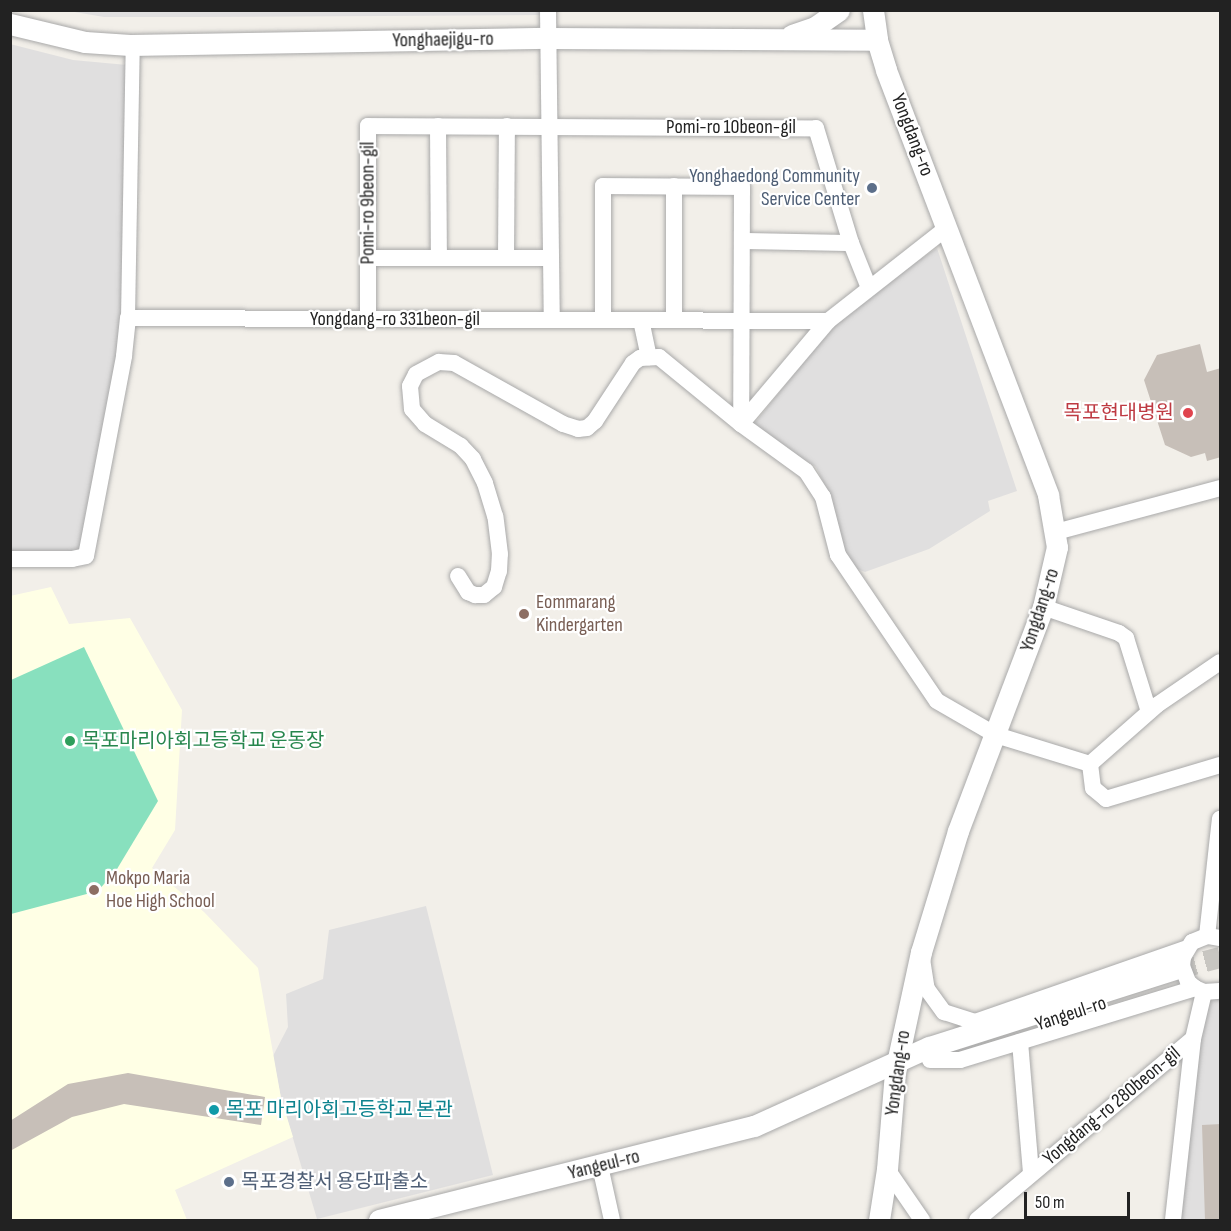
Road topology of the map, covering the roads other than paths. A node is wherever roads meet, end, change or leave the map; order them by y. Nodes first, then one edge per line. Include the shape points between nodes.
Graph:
1 (548, 10) edge
2 (839, 10) edge
3 (873, 10) edge
4 (10, 24) edge
5 (549, 38) junction
6 (780, 39) junction
7 (877, 40) junction
8 (133, 45) junction
9 (438, 126) junction
10 (507, 126) junction
11 (550, 126) junction
12 (674, 186) junction
13 (948, 227) junction
14 (742, 241) junction
15 (851, 243) junction
16 (368, 258) junction
17 (439, 258) junction
18 (506, 258) junction
19 (551, 258) junction
20 (869, 288) junction
21 (128, 318) junction
22 (368, 318) junction
23 (552, 319) junction
24 (603, 319) junction
25 (674, 319) junction
26 (641, 320) junction
27 (741, 321) junction
28 (828, 321) junction
29 (650, 357) junction
30 (741, 424) junction
31 (1221, 488) edge
32 (1056, 532) junction
33 (10, 559) edge
34 (458, 576) dead end
35 (1043, 608) junction
36 (1221, 662) edge
37 (1149, 712) junction
38 (996, 735) junction
39 (1090, 764) junction
40 (1221, 765) edge
41 (1221, 819) edge
42 (1214, 937) edge
43 (1187, 948) junction
44 (921, 952) junction
45 (1195, 984) edge
46 (975, 1022) junction
47 (1193, 1039) junction
48 (1020, 1042) junction
49 (930, 1053) junction
50 (896, 1066) junction
51 (600, 1166) junction
52 (887, 1169) junction
53 (1031, 1173) junction
54 (415, 1216) edge
55 (379, 1221) edge
56 (612, 1221) edge
57 (879, 1221) edge
58 (922, 1221) edge
59 (977, 1221) edge
60 (1173, 1221) edge

1 - 5 street
2 - 6 street via 815,27
3 - 7 street, Yongdang-ro
4 - 8 street, Yonghaejigu-ro via 85,42
5 - 6 street, Yonghaejigu-ro
5 - 8 street, Yonghaejigu-ro
5 - 11 street
6 - 7 street, Yonghaejigu-ro
7 - 13 street, Yongdang-ro
8 - 21 street
9 - 10 street, Pomi-ro 9beon-gil
9 - 16 street, Pomi-ro 9beon-gil via 368,126
9 - 17 street
10 - 11 street, Pomi-ro 9beon-gil
10 - 18 street
11 - 15 street, Pomi-ro 10beon-gil via 816,128
11 - 19 street
12 - 14 street via 742,187
12 - 24 street via 603,186
12 - 25 street
13 - 20 street
13 - 32 street, Yongdang-ro via 1048,495
14 - 15 street
14 - 27 street
15 - 20 street, Pomi-ro 10beon-gil
16 - 17 street
16 - 22 street, Pomi-ro 9beon-gil
17 - 18 street
18 - 19 street
19 - 23 street
20 - 28 street
21 - 22 street, Yongdang-ro 331beon-gil
21 - 33 street via 86,556
22 - 23 street, Yongdang-ro 331beon-gil
23 - 24 street, Yongdang-ro 331beon-gil
24 - 26 street, Yongdang-ro 331beon-gil
25 - 26 street, Yongdang-ro 331beon-gil
25 - 27 street, Yongdang-ro 331beon-gil
26 - 29 street
27 - 28 street, Yongdang-ro 331beon-gil
27 - 30 street
28 - 30 street
29 - 30 street via 659,357
29 - 34 street via 633,363 595,421 578,429 454,363 433,364 416,374 410,386 412,410 473,459 495,516 500,554 494,587 484,595 475,595 468,592
30 - 38 street via 806,471 823,497 838,555 937,700
31 - 32 street
32 - 35 street, Yongdang-ro via 1056,559
35 - 37 street via 1126,638
35 - 38 street, Yongdang-ro
36 - 37 street
37 - 39 street
38 - 39 street
38 - 44 street, Yongdang-ro via 958,831
39 - 40 street via 1093,788 1106,799
41 - 42 street
42 - 43 street via 1199,938
43 - 45 street via 1182,966 1188,982
43 - 46 street
44 - 46 street via 927,989 944,1012
44 - 50 street, Yongdang-ro
45 - 47 street
45 - 48 street
45 - 49 street, Yangeul-ro
46 - 49 street
47 - 53 street, Yongdang-ro 280beon-gil
47 - 60 street
48 - 49 street via 960,1060
48 - 53 street
49 - 50 street, Yangeul-ro
50 - 51 street, Yangeul-ro via 754,1126
50 - 52 street, Yongdang-ro
51 - 54 street, Yangeul-ro
51 - 56 street
52 - 57 street, Yongdang-ro
52 - 58 street
53 - 59 street, Yongdang-ro 280beon-gil
54 - 55 street, Yangeul-ro

